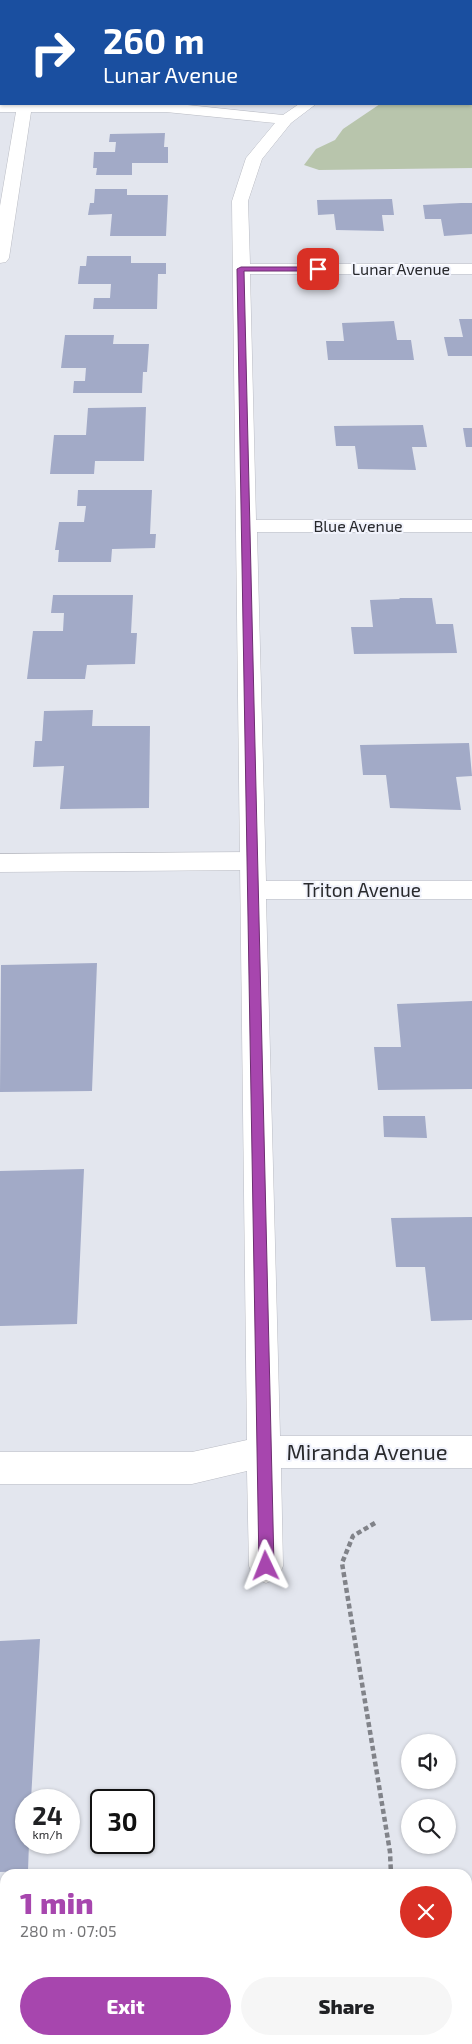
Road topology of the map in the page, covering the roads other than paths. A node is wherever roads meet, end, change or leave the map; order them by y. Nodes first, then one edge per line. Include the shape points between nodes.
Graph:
1 (308, 105) edge
2 (0, 107) edge
3 (24, 107) junction
4 (286, 120) junction
5 (0, 258) edge
6 (241, 269) junction
7 (472, 269) edge
8 (245, 526) junction
9 (472, 526) edge
10 (252, 861) junction
11 (0, 863) edge
12 (253, 890) junction
13 (472, 890) edge
14 (263, 1452) junction
15 (472, 1452) edge
16 (0, 1468) edge
17 (266, 1566) dead end

1 - 4 street
2 - 3 street
3 - 4 street via 166,107
3 - 5 street
4 - 6 street via 254,158 240,201
6 - 7 street, Lunar Avenue
6 - 8 street
8 - 9 street, Blue Avenue
8 - 10 street
10 - 11 street
10 - 12 street
12 - 13 street, Triton Avenue
12 - 14 street
14 - 15 street, Miranda Avenue
14 - 16 street, Miranda Avenue via 192,1468
14 - 17 street

